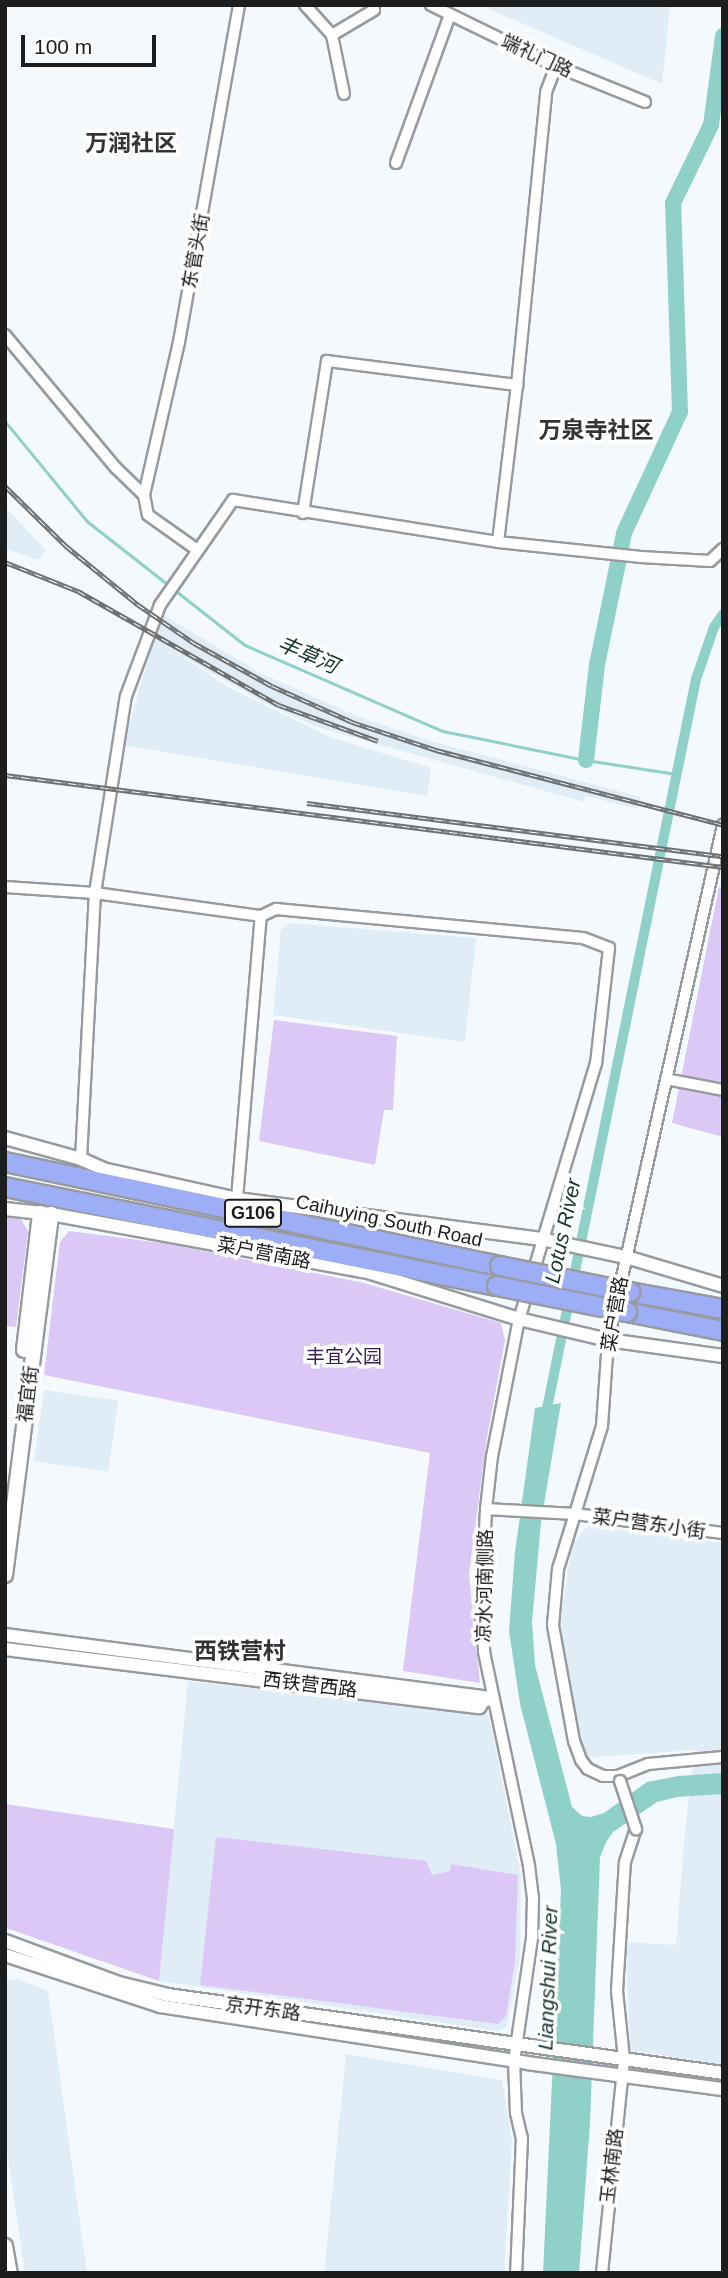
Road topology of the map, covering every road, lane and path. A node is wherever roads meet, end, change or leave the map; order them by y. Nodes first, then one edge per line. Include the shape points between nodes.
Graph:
1 (239, 5) edge
2 (305, 5) edge
3 (431, 5) edge
4 (374, 10) dead end
5 (450, 15) junction
6 (332, 35) junction
7 (556, 66) junction
8 (344, 94) dead end
9 (645, 102) dead end
10 (396, 163) dead end
11 (5, 335) edge
12 (517, 385) junction
13 (144, 495) junction
14 (303, 513) junction
15 (498, 542) junction
16 (196, 549) junction
17 (723, 549) edge
18 (723, 825) edge
19 (5, 887) edge
20 (95, 893) junction
21 (261, 916) junction
22 (666, 1079) junction
23 (723, 1090) edge
24 (5, 1138) edge
25 (81, 1159) junction
26 (5, 1162) edge
27 (103, 1169) junction
28 (5, 1187) edge
29 (137, 1189) junction
30 (237, 1199) junction
31 (5, 1209) edge
32 (46, 1213) junction
33 (541, 1239) junction
34 (626, 1257) junction
35 (723, 1286) edge
36 (723, 1309) edge
37 (519, 1319) junction
38 (723, 1331) edge
39 (608, 1340) junction
40 (723, 1356) edge
41 (5, 1507) edge
42 (486, 1509) junction
43 (575, 1514) junction
44 (723, 1534) edge
45 (5, 1575) edge
46 (5, 1635) edge
47 (5, 1649) edge
48 (490, 1699) junction
49 (723, 1757) edge
50 (619, 1779) junction
51 (5, 1941) edge
52 (5, 1955) edge
53 (522, 2045) junction
54 (624, 2059) junction
55 (514, 2061) junction
56 (723, 2073) edge
57 (623, 2076) junction
58 (723, 2089) edge
59 (5, 2246) edge
60 (10, 2273) edge
61 (516, 2273) edge
62 (602, 2273) edge

1 - 13 street, 东管头街 via 179,342
2 - 6 street
3 - 5 street, 端礼门路
4 - 6 street
5 - 7 street, 端礼门路
5 - 10 street
6 - 8 street
7 - 9 street, 端礼门路
7 - 12 street via 546,92
11 - 13 street
12 - 14 street via 327,361
12 - 15 street
13 - 16 street via 148,515
14 - 15 street
14 - 16 street via 233,500
15 - 17 street via 710,561
16 - 20 street via 160,605 126,696
18 - 22 street, 菜户营路
19 - 20 street
20 - 21 street
20 - 25 street
21 - 30 street
21 - 33 street, 凉水河南侧路 via 276,909 583,938 609,948 596,1063
22 - 23 street
22 - 34 street, 菜户营路
24 - 25 street
25 - 27 street
26 - 29 highway, Caihuying South Road / G106
27 - 29 highway
27 - 30 street
28 - 38 highway, G106, bridge
29 - 36 highway, Caihuying South Road / G106, bridge
30 - 33 street
31 - 32 street, 菜户营南路
32 - 37 street, 菜户营南路 via 370,1273
32 - 41 main road, 福宜街
32 - 45 main road, 福宜街
33 - 34 street
33 - 37 street, 凉水河南侧路
34 - 35 street
34 - 39 street, 菜户营路
37 - 39 street, 菜户营南路
37 - 42 street, 凉水河南侧路
39 - 40 street
39 - 43 street, 菜户营路 via 602,1426
42 - 43 street, 菜户营东小街
42 - 48 street, 凉水河南侧路 via 481,1614
43 - 44 street, 菜户营东小街
43 - 50 street, 菜户营路 via 555,1597 553,1625 561,1679 581,1760 588,1769
46 - 48 street, 西铁营西路
47 - 48 street, 西铁营西路 via 479,1707
48 - 53 street, 凉水河南侧路 via 533,1897
49 - 50 street via 648,1764
50 - 54 street, 玉林南路, bridge via 636,1829 625,1862 617,1991
51 - 53 street, 京开东路 via 120,1983 168,1995
52 - 55 street, 京开东路 via 160,2006
53 - 54 street, 京开东路
53 - 55 street, 凉水河南侧路
54 - 56 street, 京开东路
54 - 57 street, 玉林南路
55 - 57 street, 京开东路
55 - 61 street, 凉水河南侧路 via 522,2138
57 - 58 street, 京开东路
57 - 62 street, 玉林南路
59 - 60 main road

